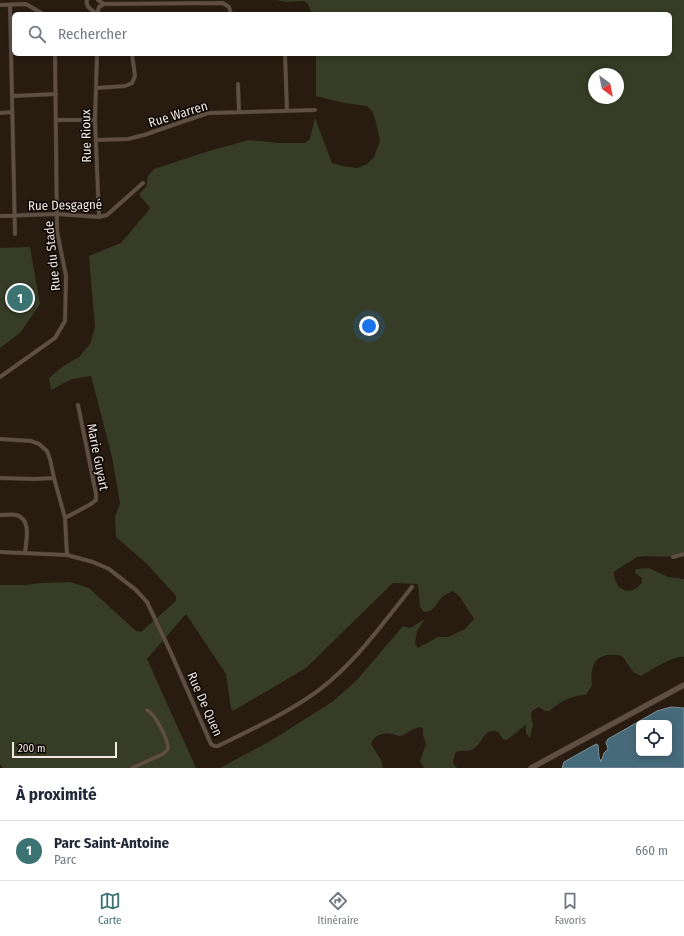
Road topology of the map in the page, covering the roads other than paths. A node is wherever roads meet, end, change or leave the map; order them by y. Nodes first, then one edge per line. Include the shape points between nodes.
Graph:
1 (87, 0) edge
2 (98, 0) edge
3 (104, 4) junction
4 (0, 5) edge
5 (10, 5) junction
6 (40, 12) edge
7 (95, 12) edge
8 (98, 12) edge
9 (230, 12) edge
10 (55, 56) edge
11 (97, 56) edge
12 (132, 56) edge
13 (286, 56) edge
14 (238, 84) dead end
15 (96, 88) junction
16 (56, 94) junction
17 (12, 96) junction
18 (315, 110) dead end
19 (287, 111) junction
20 (12, 112) junction
21 (239, 112) junction
22 (0, 113) edge
23 (56, 120) junction
24 (95, 120) junction
25 (96, 140) junction
26 (143, 183) dead end
27 (57, 214) junction
28 (0, 216) edge
29 (14, 216) junction
30 (99, 217) junction
31 (15, 234) dead end
32 (0, 377) edge
33 (78, 405) dead end
34 (0, 439) edge
35 (0, 478) edge
36 (54, 478) junction
37 (0, 514) edge
38 (64, 518) junction
39 (0, 552) edge
40 (25, 553) junction
41 (684, 554) edge
42 (67, 555) junction
43 (673, 557) dead end
44 (412, 587) dead end
45 (684, 685) edge
46 (147, 710) dead end
47 (132, 768) edge
48 (531, 768) edge

1 - 7 street via 86,3
2 - 3 street
3 - 8 street via 99,7
3 - 9 street via 223,3 229,7
4 - 5 street
5 - 6 street via 26,4
5 - 17 street
10 - 16 street, Rue du Stade
11 - 15 street, Rue Rioux
12 - 15 street via 135,76 132,83 125,86
13 - 19 street
14 - 21 street
15 - 24 street, Rue Rioux
16 - 17 street
16 - 23 street, Rue du Stade
17 - 20 street
18 - 19 street, Rue Warren
19 - 21 street, Rue Warren
20 - 22 street
20 - 29 street
21 - 25 street, Rue Warren via 208,113 128,139
23 - 24 street
23 - 27 street, Rue du Stade
24 - 25 street, Rue Rioux
25 - 30 street, Rue Rioux
26 - 30 street, Rue Desgagné via 108,215
27 - 29 street, Rue Desgagné
27 - 30 street, Rue Desgagné
27 - 32 street, Rue du Stade via 66,276 65,321 55,338
28 - 29 street, Rue Desgagné
29 - 31 street
33 - 38 street, Marie Guyart via 96,500
34 - 36 street via 39,444 49,455
35 - 36 street
36 - 38 street
37 - 40 street via 17,515 26,524
38 - 42 street
39 - 40 street, Rue De Quen
40 - 42 street, Rue De Quen
41 - 43 street
42 - 44 street, Rue De Quen via 109,569 147,602 214,746 291,709 339,674
45 - 48 main road
46 - 47 street via 156,718 168,749 163,754

